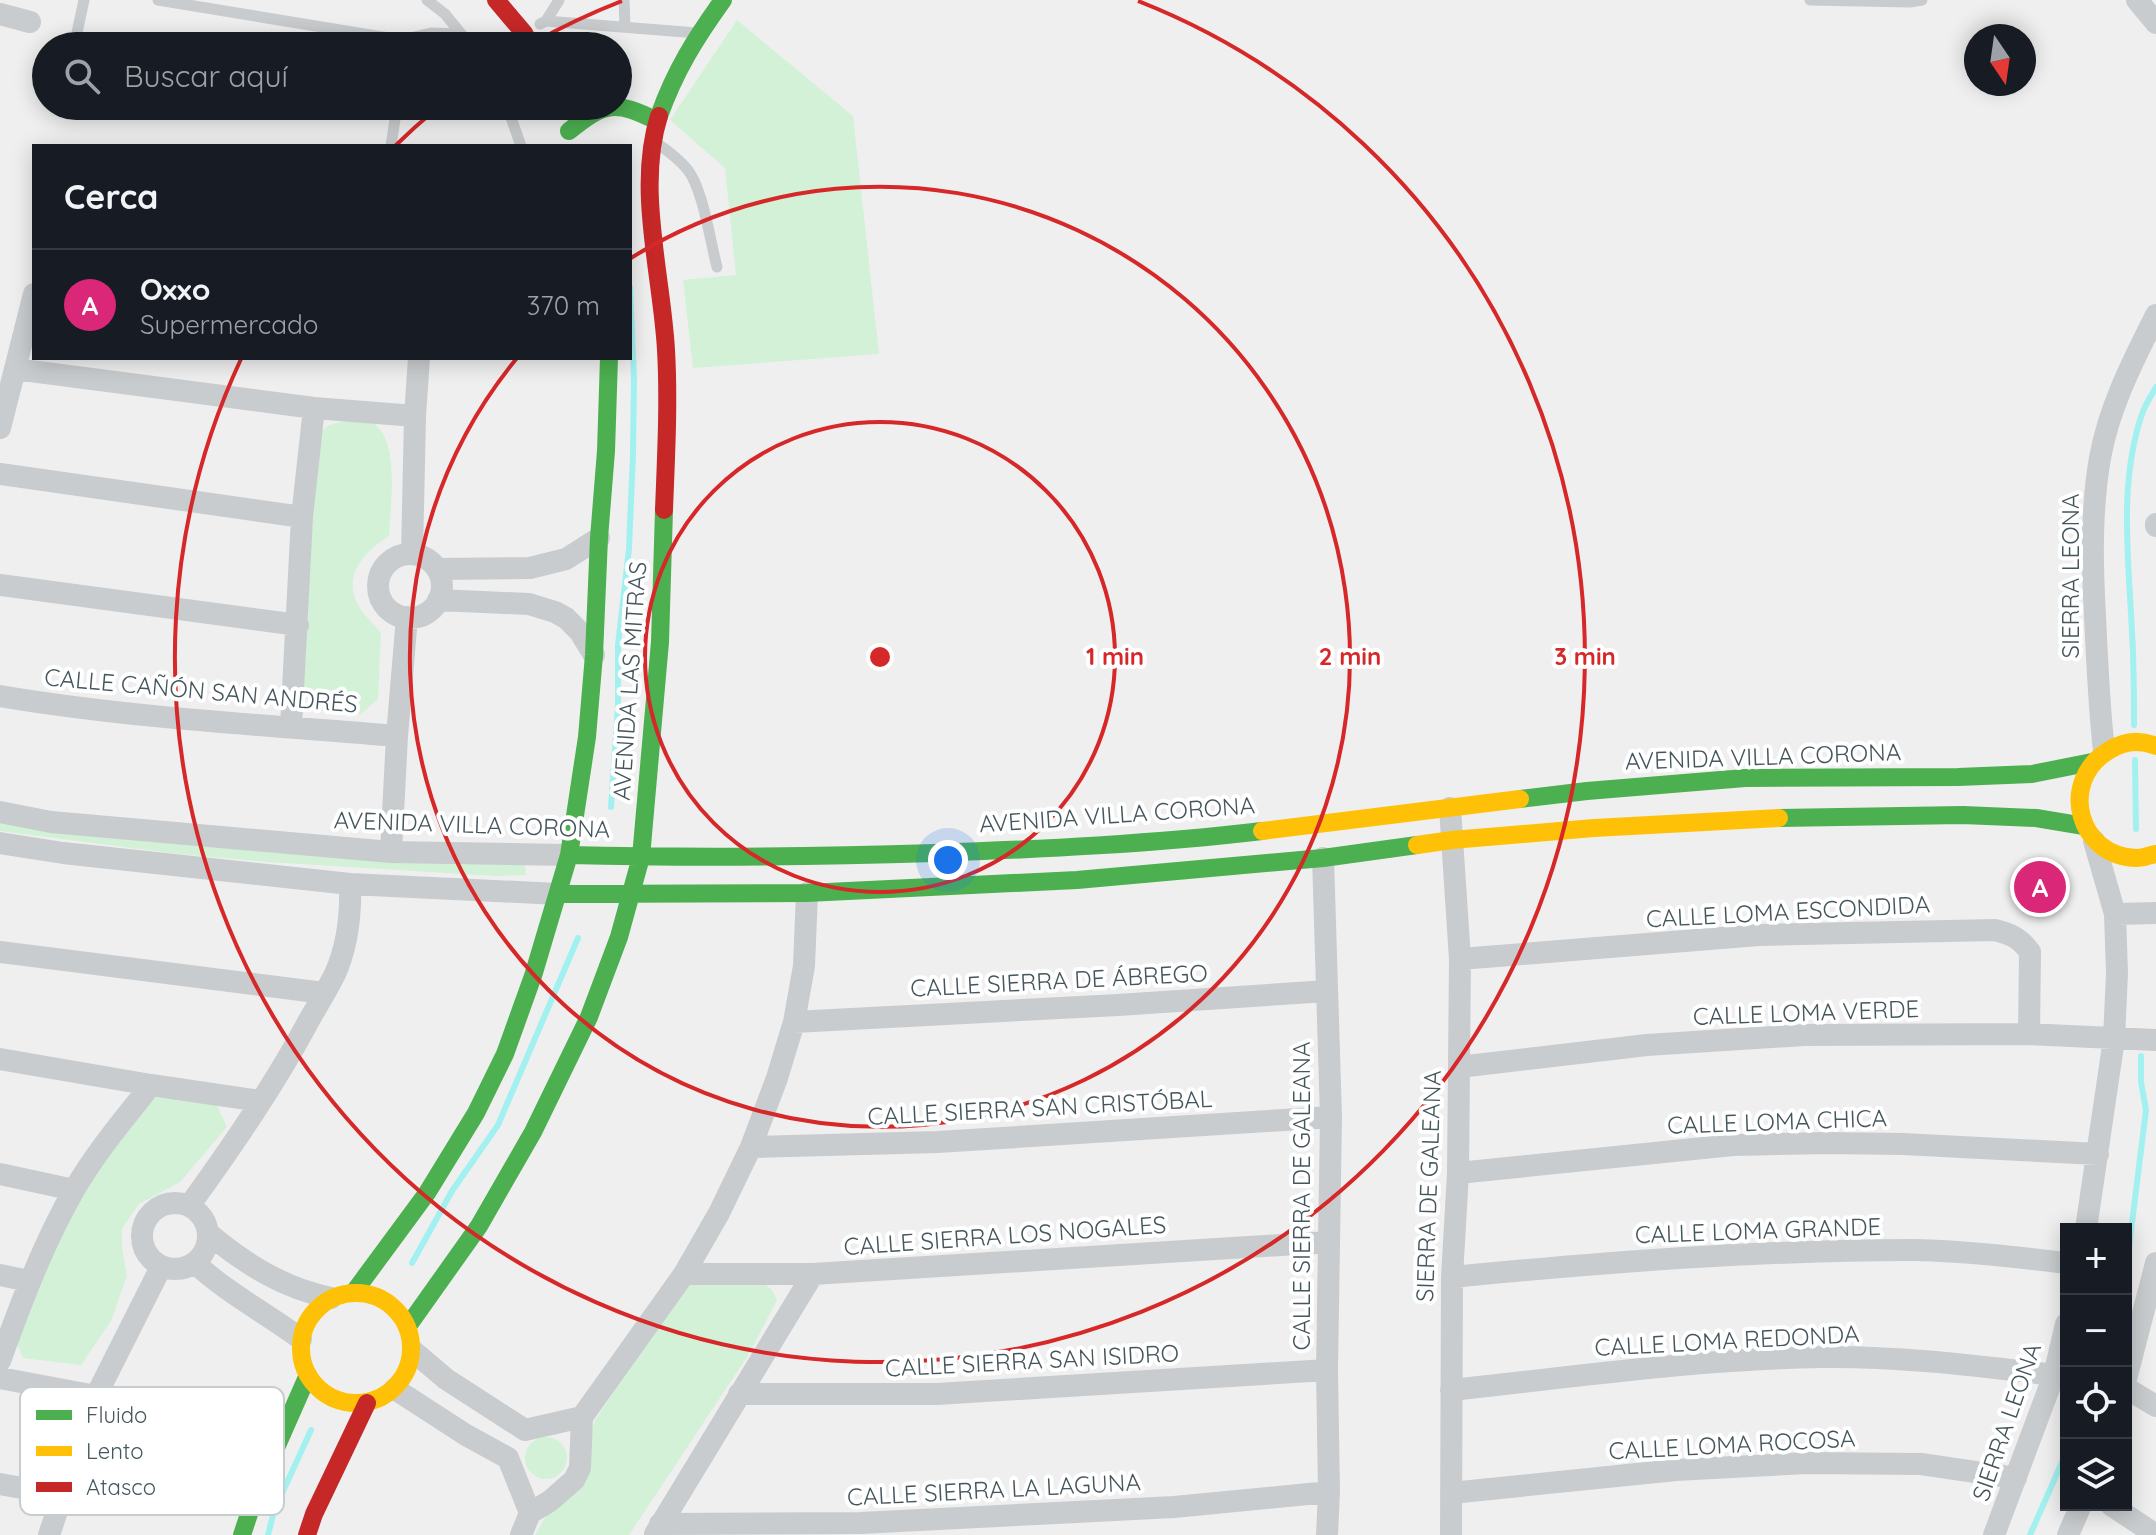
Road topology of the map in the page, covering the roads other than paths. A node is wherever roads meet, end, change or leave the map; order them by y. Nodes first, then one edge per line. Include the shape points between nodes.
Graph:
1 (84, 0) edge
2 (158, 0) edge
3 (427, 0) edge
4 (496, 0) edge
5 (559, 0) edge
6 (624, 0) edge
7 (723, 0) edge
8 (1810, 0) edge
9 (1922, 0) edge
10 (2137, 0) edge
11 (0, 14) edge
12 (546, 21) junction
13 (30, 22) dead end
14 (2156, 23) edge
15 (625, 27) junction
16 (77, 32) edge
17 (339, 32) edge
18 (458, 32) edge
19 (521, 32) edge
20 (534, 32) edge
21 (699, 33) junction
22 (632, 109) edge
23 (395, 120) edge
24 (512, 120) edge
25 (657, 121) junction
26 (654, 141) junction
27 (391, 144) edge
28 (520, 144) edge
29 (651, 163) junction
30 (632, 169) edge
31 (717, 267) dead end
32 (32, 299) edge
33 (2156, 315) edge
34 (419, 360) edge
35 (609, 360) edge
36 (15, 369) junction
37 (314, 408) junction
38 (415, 416) junction
39 (0, 428) edge
40 (0, 474) edge
41 (302, 517) junction
42 (599, 538) junction
43 (412, 554) junction
44 (530, 568) junction
45 (437, 569) junction
46 (0, 585) edge
47 (438, 600) junction
48 (529, 604) junction
49 (407, 617) junction
50 (298, 625) junction
51 (594, 655) junction
52 (0, 696) edge
53 (291, 727) junction
54 (397, 736) junction
55 (2156, 746) edge
56 (2098, 756) junction
57 (1450, 808) junction
58 (0, 812) edge
59 (2089, 833) junction
60 (1452, 840) junction
61 (0, 843) edge
62 (391, 852) junction
63 (2156, 854) edge
64 (569, 855) junction
65 (641, 857) junction
66 (1323, 858) junction
67 (350, 884) junction
68 (633, 893) junction
69 (807, 893) junction
70 (558, 894) junction
71 (2156, 913) edge
72 (2115, 914) junction
73 (0, 952) edge
74 (1460, 959) junction
75 (1327, 991) junction
76 (324, 993) junction
77 (794, 1022) junction
78 (2029, 1034) junction
79 (2114, 1039) junction
80 (2156, 1040) edge
81 (0, 1059) edge
82 (1459, 1067) junction
83 (151, 1085) junction
84 (261, 1101) junction
85 (1331, 1117) junction
86 (751, 1147) junction
87 (2098, 1154) junction
88 (1458, 1173) junction
89 (0, 1174) edge
90 (74, 1190) junction
91 (189, 1206) junction
92 (2087, 1223) edge
93 (208, 1233) junction
94 (1329, 1242) junction
95 (234, 1255) junction
96 (2060, 1262) edge
97 (195, 1263) junction
98 (161, 1267) junction
99 (684, 1274) junction
100 (813, 1274) junction
101 (0, 1275) edge
102 (1452, 1277) junction
103 (2154, 1278) edge
104 (29, 1281) junction
105 (216, 1281) junction
106 (290, 1287) junction
107 (354, 1292) junction
108 (331, 1298) junction
109 (269, 1315) junction
110 (408, 1326) junction
111 (301, 1339) junction
112 (2060, 1350) edge
113 (413, 1351) junction
114 (0, 1361) edge
115 (2129, 1367) edge
116 (1327, 1370) junction
117 (308, 1375) junction
118 (2054, 1375) junction
119 (0, 1378) edge
120 (446, 1379) junction
121 (48, 1387) edge
122 (101, 1387) edge
123 (395, 1389) junction
124 (1451, 1390) junction
125 (2132, 1392) edge
126 (739, 1394) junction
127 (367, 1403) junction
128 (2156, 1406) edge
129 (429, 1410) junction
130 (582, 1417) junction
131 (284, 1429) edge
132 (525, 1430) junction
133 (508, 1458) junction
134 (2016, 1478) junction
135 (0, 1484) edge
136 (20, 1488) edge
137 (1329, 1492) junction
138 (1451, 1493) junction
139 (2078, 1511) edge
140 (2120, 1511) edge
141 (530, 1513) junction
142 (56, 1515) edge
143 (249, 1515) edge
144 (657, 1530) edge
145 (49, 1535) edge
146 (242, 1535) edge
147 (307, 1535) edge
148 (521, 1535) edge
149 (1327, 1535) edge
150 (1451, 1535) edge
151 (1994, 1535) edge
152 (2068, 1535) edge
153 (2156, 1535) edge

1 - 16 lane
2 - 17 lane
3 - 18 lane
4 - 19 street
5 - 12 lane
6 - 15 lane
7 - 21 street, AVENIDA LAS MITRAS
8 - 9 lane
10 - 14 street
11 - 13 street
12 - 15 lane
12 - 20 lane
15 - 21 lane
21 - 25 street, AVENIDA LAS MITRAS via 671,82
22 - 25 street
23 - 27 lane
24 - 28 lane
25 - 26 street, AVENIDA LAS MITRAS
26 - 29 street, AVENIDA LAS MITRAS
26 - 31 lane via 689,171
29 - 30 street
29 - 65 street, AVENIDA LAS MITRAS via 667,430 660,642
32 - 36 street
33 - 56 street, SIERRA LEONA via 2113,409 2092,517
34 - 38 street
35 - 42 street, AVENIDA LAS MITRAS
36 - 37 street
36 - 39 street
37 - 38 street
37 - 41 street
38 - 43 street
40 - 41 street
41 - 50 street
42 - 44 street via 566,559
42 - 51 street, AVENIDA LAS MITRAS
43 - 45 street
43 - 49 street via 393,559 378,584 389,610
44 - 45 street
44 - 48 street
45 - 47 street
46 - 50 street
47 - 48 street
47 - 49 street via 426,613
48 - 51 street via 566,618
49 - 54 street
50 - 53 street
51 - 64 street, AVENIDA LAS MITRAS
52 - 53 street, CALLE CAÑÓN SAN ANDRÉS
53 - 54 street, CALLE CAÑÓN SAN ANDRÉS
54 - 62 street
55 - 56 street, AVENIDA VILLA CORONA via 2126,742
56 - 57 street, AVENIDA VILLA CORONA via 2032,774 1745,778
56 - 59 street via 2080,782 2078,804
57 - 60 street, SIERRA DE GALEANA
57 - 65 street, AVENIDA VILLA CORONA via 1111,845 837,856
58 - 62 street, AVENIDA VILLA CORONA via 51,822
59 - 60 street via 2036,818 1765,817
59 - 63 street via 2114,854
59 - 72 street
60 - 66 street
60 - 74 street, SIERRA DE GALEANA
61 - 67 street
62 - 64 street, AVENIDA VILLA CORONA
64 - 65 street, AVENIDA VILLA CORONA
64 - 70 street, AVENIDA LAS MITRAS
65 - 68 street, AVENIDA LAS MITRAS
66 - 69 street via 1077,880
66 - 75 street, CALLE SIERRA DE GALEANA
67 - 70 street
67 - 76 street via 342,952
68 - 69 street
68 - 70 street
68 - 110 street, AVENIDA LAS MITRAS via 596,999 560,1080 480,1224
69 - 77 street via 804,966
70 - 107 street, AVENIDA LAS MITRAS via 505,1054 476,1113 427,1193
71 - 72 street
72 - 79 street
73 - 76 street
74 - 78 street, CALLE LOMA ESCONDIDA via 1759,935 1995,930 2011,934 2030,952
74 - 82 street, SIERRA DE GALEANA
75 - 77 street, CALLE SIERRA DE ÁBREGO
75 - 85 street, CALLE SIERRA DE GALEANA
76 - 84 street
77 - 86 street
78 - 79 street, CALLE LOMA VERDE
78 - 82 street, CALLE LOMA VERDE via 1804,1035 1647,1045
79 - 80 street, CALLE LOMA VERDE
79 - 87 street
81 - 83 street
82 - 88 street, SIERRA DE GALEANA
83 - 84 street
83 - 90 street
84 - 91 street
85 - 86 street, CALLE SIERRA SAN CRISTÓBAL via 938,1142
85 - 94 street, CALLE SIERRA DE GALEANA
86 - 99 street
87 - 88 street, CALLE LOMA CHICA via 1903,1144 1733,1145
87 - 92 street
88 - 102 street, SIERRA DE GALEANA
89 - 90 street
90 - 104 street
91 - 93 street via 202,1217
91 - 98 street via 160,1206 142,1227 142,1246
93 - 95 street
93 - 97 street via 205,1250
94 - 100 street, CALLE SIERRA LOS NOGALES
94 - 116 street, CALLE SIERRA DE GALEANA
95 - 105 street
95 - 106 street
96 - 102 street, CALLE LOMA GRANDE via 1916,1250 1578,1265
97 - 98 street via 182,1269
97 - 105 street
98 - 122 street
99 - 100 street, CALLE SIERRA LOS NOGALES
99 - 130 street
100 - 126 street
101 - 104 street
102 - 124 street, SIERRA DE GALEANA
103 - 115 street
104 - 114 street
105 - 109 street
106 - 108 street
106 - 109 street
107 - 108 street
107 - 110 street via 376,1295 396,1307
108 - 111 street via 317,1308
109 - 111 street
110 - 113 street
111 - 117 street
112 - 118 street, SIERRA LEONA
113 - 120 street
113 - 123 street
116 - 126 street, CALLE SIERRA SAN ISIDRO via 937,1394
116 - 137 street, CALLE SIERRA DE GALEANA
117 - 127 street via 333,1398
117 - 131 street
118 - 124 street, CALLE LOMA REDONDA via 1922,1359 1822,1357 1694,1364
118 - 134 street, SIERRA LEONA
119 - 121 street
120 - 129 street
120 - 132 street
123 - 127 street
123 - 129 street
124 - 138 street, SIERRA DE GALEANA
125 - 128 street
126 - 144 street
127 - 147 street
129 - 133 street
130 - 132 street
130 - 141 street via 580,1468 574,1480
132 - 133 street
133 - 141 street
134 - 138 street, CALLE LOMA ROCOSA via 1921,1464 1808,1463 1676,1470
134 - 151 street, SIERRA LEONA
135 - 136 street
137 - 144 street, CALLE SIERRA LA LAGUNA via 1174,1507
137 - 149 street, CALLE SIERRA DE GALEANA
138 - 150 street, SIERRA DE GALEANA
139 - 152 street
140 - 153 street
141 - 148 street
142 - 145 street
143 - 146 street

